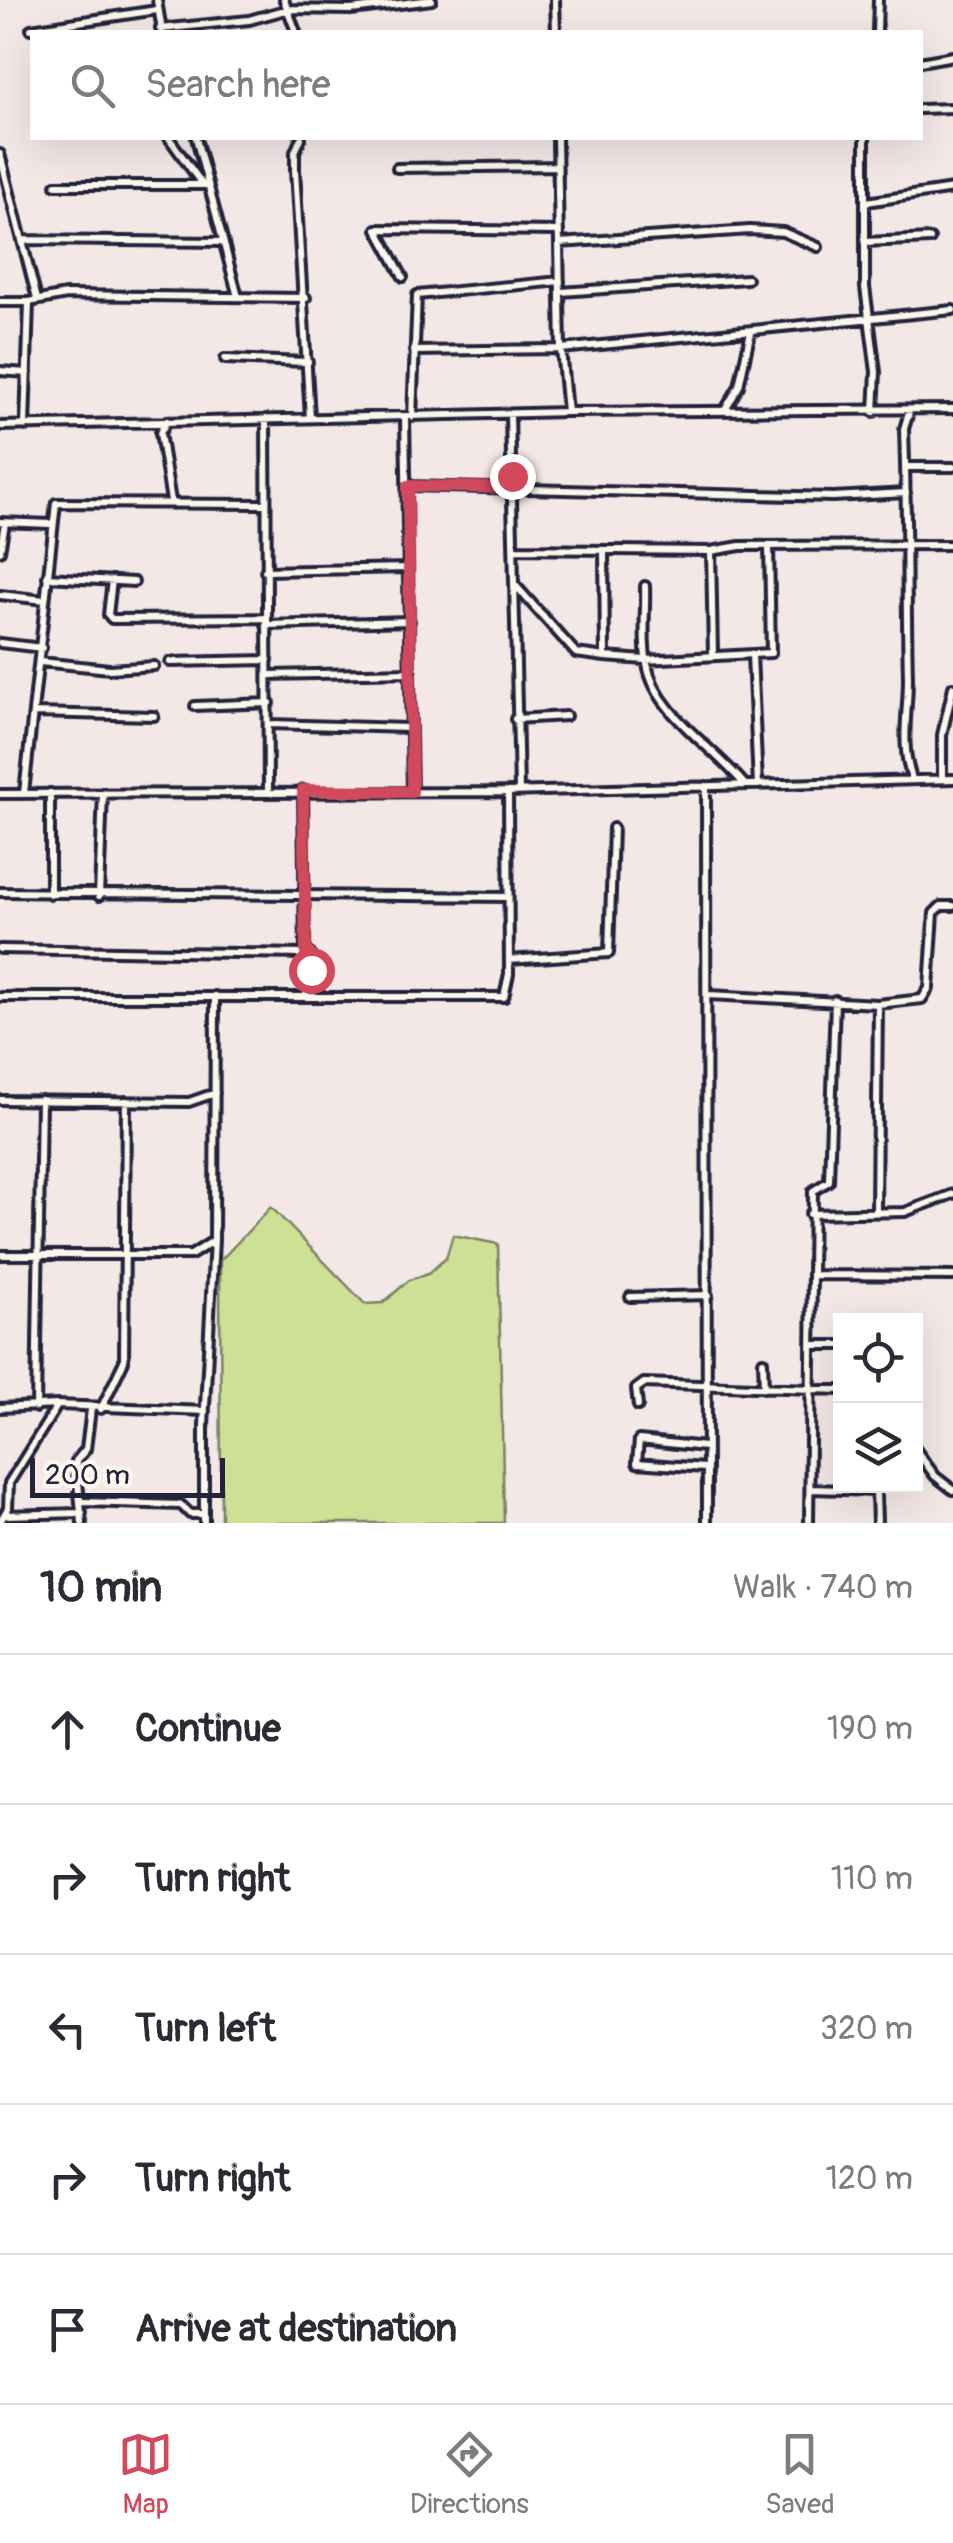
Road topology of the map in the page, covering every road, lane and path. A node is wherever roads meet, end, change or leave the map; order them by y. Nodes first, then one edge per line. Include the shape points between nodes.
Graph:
1 (158, 0) edge
2 (284, 0) edge
3 (432, 0) edge
4 (555, 0) edge
5 (878, 0) edge
6 (289, 9) junction
7 (156, 10) junction
8 (32, 29) dead end
9 (161, 30) edge
10 (295, 30) edge
11 (556, 30) edge
12 (877, 30) edge
13 (953, 56) edge
14 (923, 61) edge
15 (953, 108) edge
16 (923, 110) edge
17 (171, 140) edge
18 (196, 140) edge
19 (298, 140) edge
20 (557, 140) edge
21 (865, 140) edge
22 (0, 154) edge
23 (556, 166) junction
24 (397, 168) dead end
25 (56, 185) dead end
26 (206, 185) junction
27 (953, 189) edge
28 (866, 202) junction
29 (559, 230) junction
30 (930, 239) dead end
31 (22, 240) junction
32 (222, 242) junction
33 (865, 242) junction
34 (559, 243) junction
35 (818, 247) dead end
36 (403, 277) dead end
37 (746, 279) dead end
38 (560, 281) junction
39 (561, 292) junction
40 (238, 297) junction
41 (306, 298) junction
42 (33, 300) junction
43 (0, 302) edge
44 (953, 310) edge
45 (867, 318) junction
46 (751, 331) junction
47 (561, 348) junction
48 (414, 351) junction
49 (226, 359) dead end
50 (308, 362) junction
51 (0, 372) edge
52 (27, 373) junction
53 (953, 409) edge
54 (888, 410) junction
55 (725, 411) junction
56 (567, 412) junction
57 (874, 412) junction
58 (909, 412) junction
59 (510, 415) junction
60 (408, 417) junction
61 (310, 418) junction
62 (266, 419) junction
63 (167, 422) junction
64 (0, 426) edge
65 (25, 426) junction
66 (904, 429) junction
67 (953, 466) edge
68 (906, 467) junction
69 (408, 486) junction
70 (510, 488) junction
71 (906, 493) junction
72 (171, 501) junction
73 (263, 504) junction
74 (2, 522) edge
75 (51, 524) junction
76 (953, 544) edge
77 (770, 546) junction
78 (903, 548) junction
79 (514, 549) junction
80 (604, 550) junction
81 (0, 551) edge
82 (711, 551) junction
83 (408, 568) junction
84 (265, 572) junction
85 (47, 577) junction
86 (112, 580) junction
87 (134, 582) dead end
88 (514, 584) junction
89 (646, 586) dead end
90 (0, 595) edge
91 (45, 600) junction
92 (410, 620) junction
93 (266, 621) junction
94 (0, 643) edge
95 (42, 648) junction
96 (752, 654) junction
97 (713, 655) junction
98 (606, 657) junction
99 (268, 660) junction
100 (646, 660) junction
101 (40, 662) junction
102 (170, 662) dead end
103 (154, 666) dead end
104 (412, 672) junction
105 (269, 676) junction
106 (953, 687) edge
107 (270, 703) junction
108 (196, 706) dead end
109 (36, 713) junction
110 (154, 716) dead end
111 (566, 716) dead end
112 (515, 720) junction
113 (270, 724) junction
114 (408, 728) junction
115 (912, 778) junction
116 (942, 779) junction
117 (953, 779) edge
118 (744, 785) junction
119 (758, 785) junction
120 (706, 786) junction
121 (303, 790) junction
122 (519, 790) junction
123 (268, 791) junction
124 (103, 792) junction
125 (412, 792) junction
126 (508, 792) junction
127 (50, 793) junction
128 (0, 794) edge
129 (24, 794) junction
130 (612, 828) dead end
131 (0, 892) edge
132 (306, 892) junction
133 (50, 894) junction
134 (99, 896) junction
135 (508, 896) junction
136 (953, 906) edge
137 (0, 949) edge
138 (306, 954) junction
139 (509, 960) junction
140 (709, 995) junction
141 (215, 996) junction
142 (0, 997) edge
143 (306, 997) junction
144 (835, 1000) junction
145 (878, 1004) junction
146 (216, 1092) junction
147 (0, 1100) edge
148 (41, 1100) junction
149 (126, 1101) junction
150 (953, 1194) edge
151 (876, 1211) junction
152 (810, 1214) junction
153 (214, 1240) junction
154 (38, 1252) junction
155 (0, 1254) edge
156 (126, 1254) junction
157 (813, 1276) junction
158 (953, 1276) edge
159 (708, 1295) junction
160 (630, 1296) dead end
161 (814, 1345) junction
162 (833, 1345) edge
163 (762, 1361) dead end
164 (706, 1387) junction
165 (764, 1388) junction
166 (812, 1389) junction
167 (833, 1390) edge
168 (57, 1405) junction
169 (638, 1406) dead end
170 (0, 1408) edge
171 (36, 1408) junction
172 (91, 1409) junction
173 (100, 1409) junction
174 (205, 1412) junction
175 (705, 1446) junction
176 (923, 1460) edge
177 (705, 1468) junction
178 (4, 1487) edge
179 (833, 1488) edge
180 (810, 1489) junction
181 (953, 1490) edge
182 (877, 1493) edge
183 (83, 1502) junction
184 (82, 1512) junction
185 (1, 1519) edge
186 (204, 1519) edge
187 (82, 1523) edge
188 (707, 1523) edge
189 (809, 1523) edge
190 (877, 1523) edge

1 - 7 street
2 - 6 street
3 - 6 street
4 - 11 street
5 - 12 street
6 - 9 street
6 - 10 street
7 - 8 street
7 - 9 street
13 - 14 street
15 - 16 street
17 - 26 street
18 - 26 street
19 - 41 street
20 - 23 street
21 - 28 street
22 - 31 street
23 - 24 street
23 - 29 street
25 - 26 street
26 - 32 street
27 - 28 street
28 - 33 street
29 - 34 street
29 - 36 street via 377,229
30 - 33 street
31 - 32 street
31 - 42 street
32 - 40 street
33 - 45 street
34 - 35 street via 750,230 783,232
34 - 38 street
37 - 39 street
38 - 39 street
38 - 48 street via 417,295
39 - 47 street
40 - 41 street
40 - 42 street
41 - 50 street
42 - 43 street
42 - 52 street
44 - 45 street
45 - 46 street
45 - 57 street
46 - 47 street
46 - 55 street via 739,386
47 - 48 street
47 - 56 street
48 - 60 street
49 - 50 street
50 - 61 street
51 - 52 street
52 - 65 street
53 - 58 street
54 - 57 street
54 - 58 street
54 - 66 street
55 - 56 street
55 - 57 street
56 - 59 street
58 - 66 street
59 - 60 street
59 - 70 street
60 - 61 street
60 - 69 street
61 - 62 street
62 - 63 street
62 - 73 street
63 - 65 street
63 - 72 street via 160,433
64 - 65 street
66 - 68 street
67 - 68 street
68 - 71 street
69 - 70 street
69 - 83 street
70 - 71 street
70 - 79 street
71 - 78 street
72 - 73 street
72 - 75 street via 57,502
73 - 84 street
74 - 75 street
74 - 81 street
75 - 85 street
76 - 78 street
77 - 78 street
77 - 82 street
77 - 96 street via 772,650
78 - 115 street via 903,746
79 - 80 street
79 - 88 street
80 - 82 street
80 - 98 street
82 - 97 street
83 - 84 street
83 - 92 street
84 - 93 street
85 - 86 street
85 - 91 street
86 - 87 street
86 - 93 street via 112,619
88 - 98 street via 576,653
88 - 112 street
89 - 100 street
90 - 91 street
91 - 95 street
92 - 93 street
92 - 104 street
93 - 99 street
94 - 95 street
95 - 101 street
96 - 97 street
96 - 119 street
97 - 100 street
98 - 100 street
99 - 102 street
99 - 105 street
100 - 118 street via 670,708
101 - 103 street
101 - 109 street
104 - 105 street
104 - 114 street
105 - 107 street
106 - 116 street via 942,735
107 - 108 street
107 - 113 street
109 - 110 street
109 - 129 street
111 - 112 street
112 - 122 street
113 - 114 street
113 - 123 street
114 - 125 street
115 - 116 street
115 - 119 street
116 - 117 street
118 - 119 street
118 - 120 street
120 - 122 street
120 - 140 street
121 - 123 street
121 - 125 street
121 - 132 street
122 - 126 street
123 - 124 street
124 - 127 street
124 - 134 street
125 - 126 street
126 - 135 street
127 - 129 street
127 - 133 street
128 - 129 street
130 - 139 street via 611,950
131 - 133 street
132 - 134 street
132 - 135 street
132 - 138 street
133 - 134 street
135 - 139 street
136 - 145 street via 934,913 926,996
137 - 138 street
138 - 143 street
139 - 143 street via 502,997
140 - 144 street
140 - 159 street
141 - 142 street
141 - 143 street
141 - 146 street
144 - 145 street
144 - 152 street via 829,1181 813,1192
145 - 151 street
146 - 149 street via 189,1102
146 - 153 street
147 - 148 street
148 - 149 street
148 - 154 street
149 - 156 street
150 - 151 street via 905,1212
151 - 152 street
152 - 157 street
153 - 156 street via 199,1254
153 - 174 street
154 - 155 street
154 - 156 street
154 - 171 street
156 - 173 street via 124,1366
157 - 158 street
157 - 161 street
159 - 160 street
159 - 164 street
161 - 162 street
161 - 166 street
163 - 165 street
164 - 165 street
164 - 169 street via 641,1384
164 - 175 street
165 - 166 street
166 - 167 street
166 - 180 street
168 - 171 street
168 - 172 street
168 - 178 street
170 - 171 street
172 - 173 street
172 - 183 street via 86,1448 76,1461
173 - 174 street
174 - 186 street
175 - 177 street
175 - 177 street via 639,1440 638,1463
176 - 181 street
177 - 188 street
178 - 185 street
179 - 180 street
180 - 189 street
182 - 190 street
183 - 184 street
183 - 186 street via 181,1505
184 - 185 street
184 - 187 street

